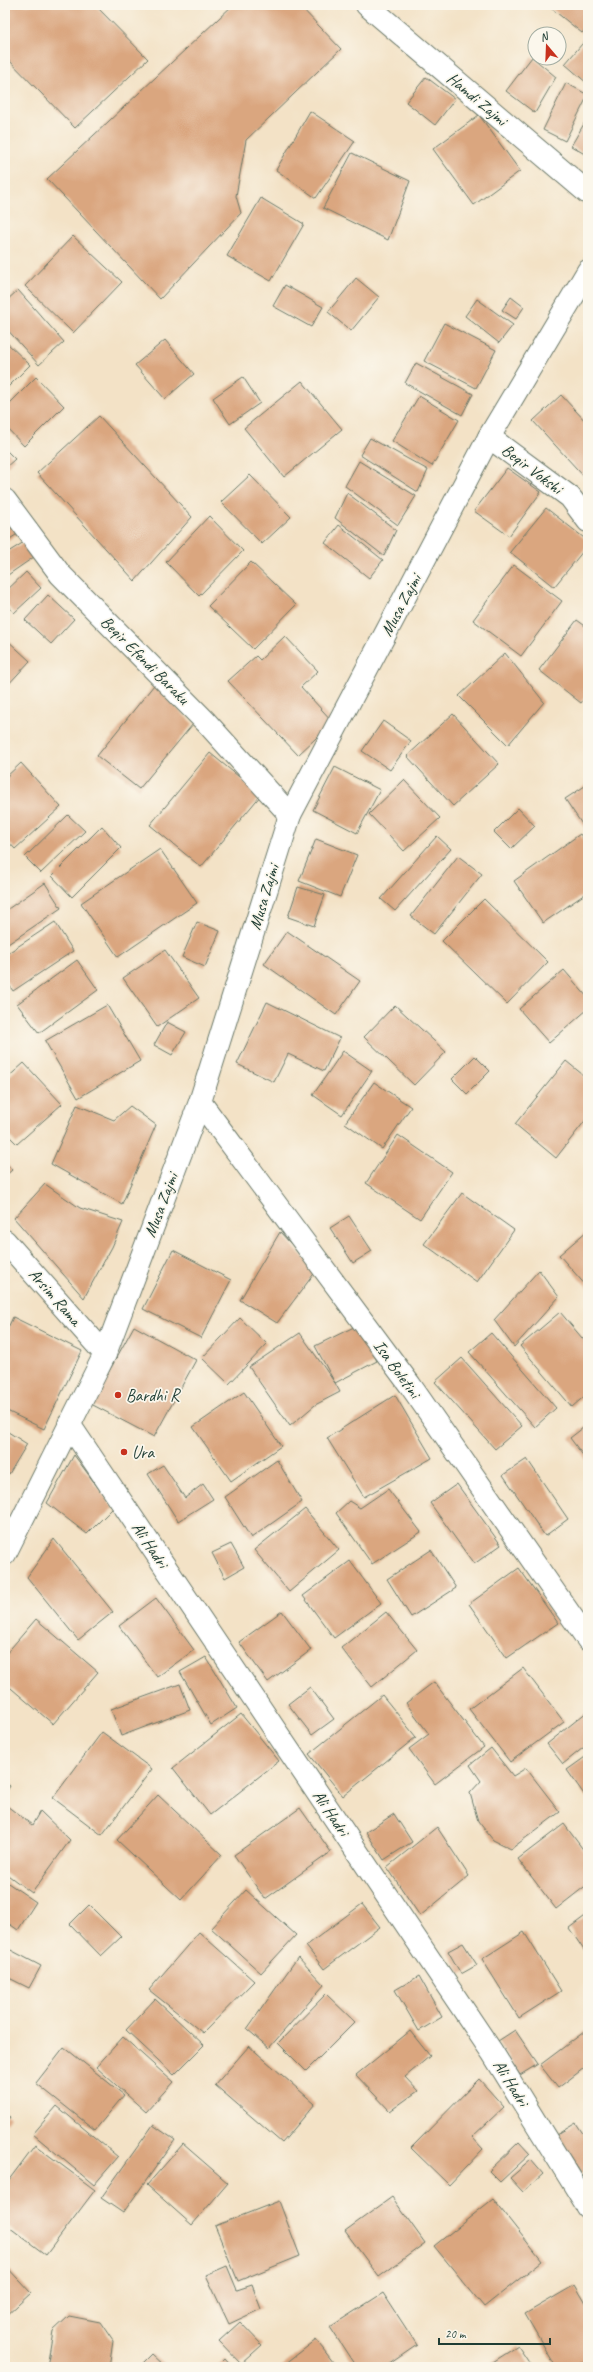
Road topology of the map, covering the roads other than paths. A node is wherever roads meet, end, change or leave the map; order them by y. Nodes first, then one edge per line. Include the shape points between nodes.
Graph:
1 (367, 5) edge
2 (588, 193) edge
3 (588, 271) edge
4 (489, 437) junction
5 (5, 500) edge
6 (588, 522) edge
7 (290, 815) junction
8 (200, 1102) junction
9 (5, 1241) edge
10 (105, 1354) junction
11 (69, 1424) junction
12 (10, 1531) edge
13 (5, 1554) edge
14 (588, 1640) edge
15 (588, 2207) edge

1 - 2 street, Hamdi Zajmi
3 - 4 street, Musa Zajmi
4 - 6 street, Beqir Vokshi via 570,498
4 - 7 street, Musa Zajmi
5 - 7 street, Beqir Efendi Baraku via 60,574 206,722
7 - 8 street, Musa Zajmi
8 - 10 street, Musa Zajmi
8 - 14 street, Isa Boletini via 410,1385
9 - 10 street, Arsim Rama
10 - 11 street, Musa Zajmi
11 - 12 street, Musa Zajmi
11 - 15 street, Ali Hadri via 492,2052
12 - 13 street, Musa Zajmi

